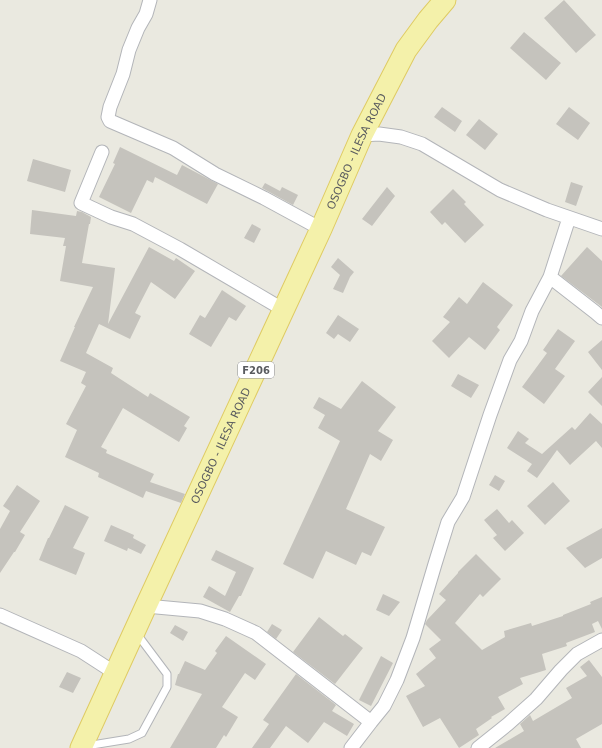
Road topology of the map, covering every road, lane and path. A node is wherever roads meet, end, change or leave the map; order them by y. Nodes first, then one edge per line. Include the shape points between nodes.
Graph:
1 (150, 0) edge
2 (445, 0) edge
3 (362, 135) junction
4 (102, 152) dead end
5 (569, 218) junction
6 (321, 229) junction
7 (602, 229) edge
8 (550, 277) junction
9 (284, 310) junction
10 (602, 318) edge
11 (146, 606) junction
12 (0, 615) edge
13 (134, 631) junction
14 (602, 640) edge
15 (116, 673) junction
16 (370, 722) junction
17 (82, 747) edge
18 (351, 748) edge
19 (478, 748) edge

1 - 6 street via 128,50 123,74 108,113 110,121 173,148 216,174
2 - 3 main road, OSOGBO - ILESA ROAD / F206 via 406,50
3 - 5 street via 401,137 422,144 500,190
3 - 6 main road, OSOGBO - ILESA ROAD / F206
4 - 9 street via 81,203 133,224
5 - 7 street
5 - 8 street
6 - 9 main road, OSOGBO - ILESA ROAD / F206
8 - 10 street
8 - 16 street via 510,360 463,497 448,522 413,638 384,706
9 - 11 main road, OSOGBO - ILESA ROAD / F206
11 - 13 main road, OSOGBO - ILESA ROAD / F206
11 - 16 street via 200,611 256,633
12 - 15 street via 81,652
13 - 15 main road, OSOGBO - ILESA ROAD / F206
13 - 17 lane via 167,674 168,687 142,733 129,739
14 - 19 street via 577,654 536,700
15 - 17 main road, OSOGBO - ILESA ROAD / F206
16 - 18 street

